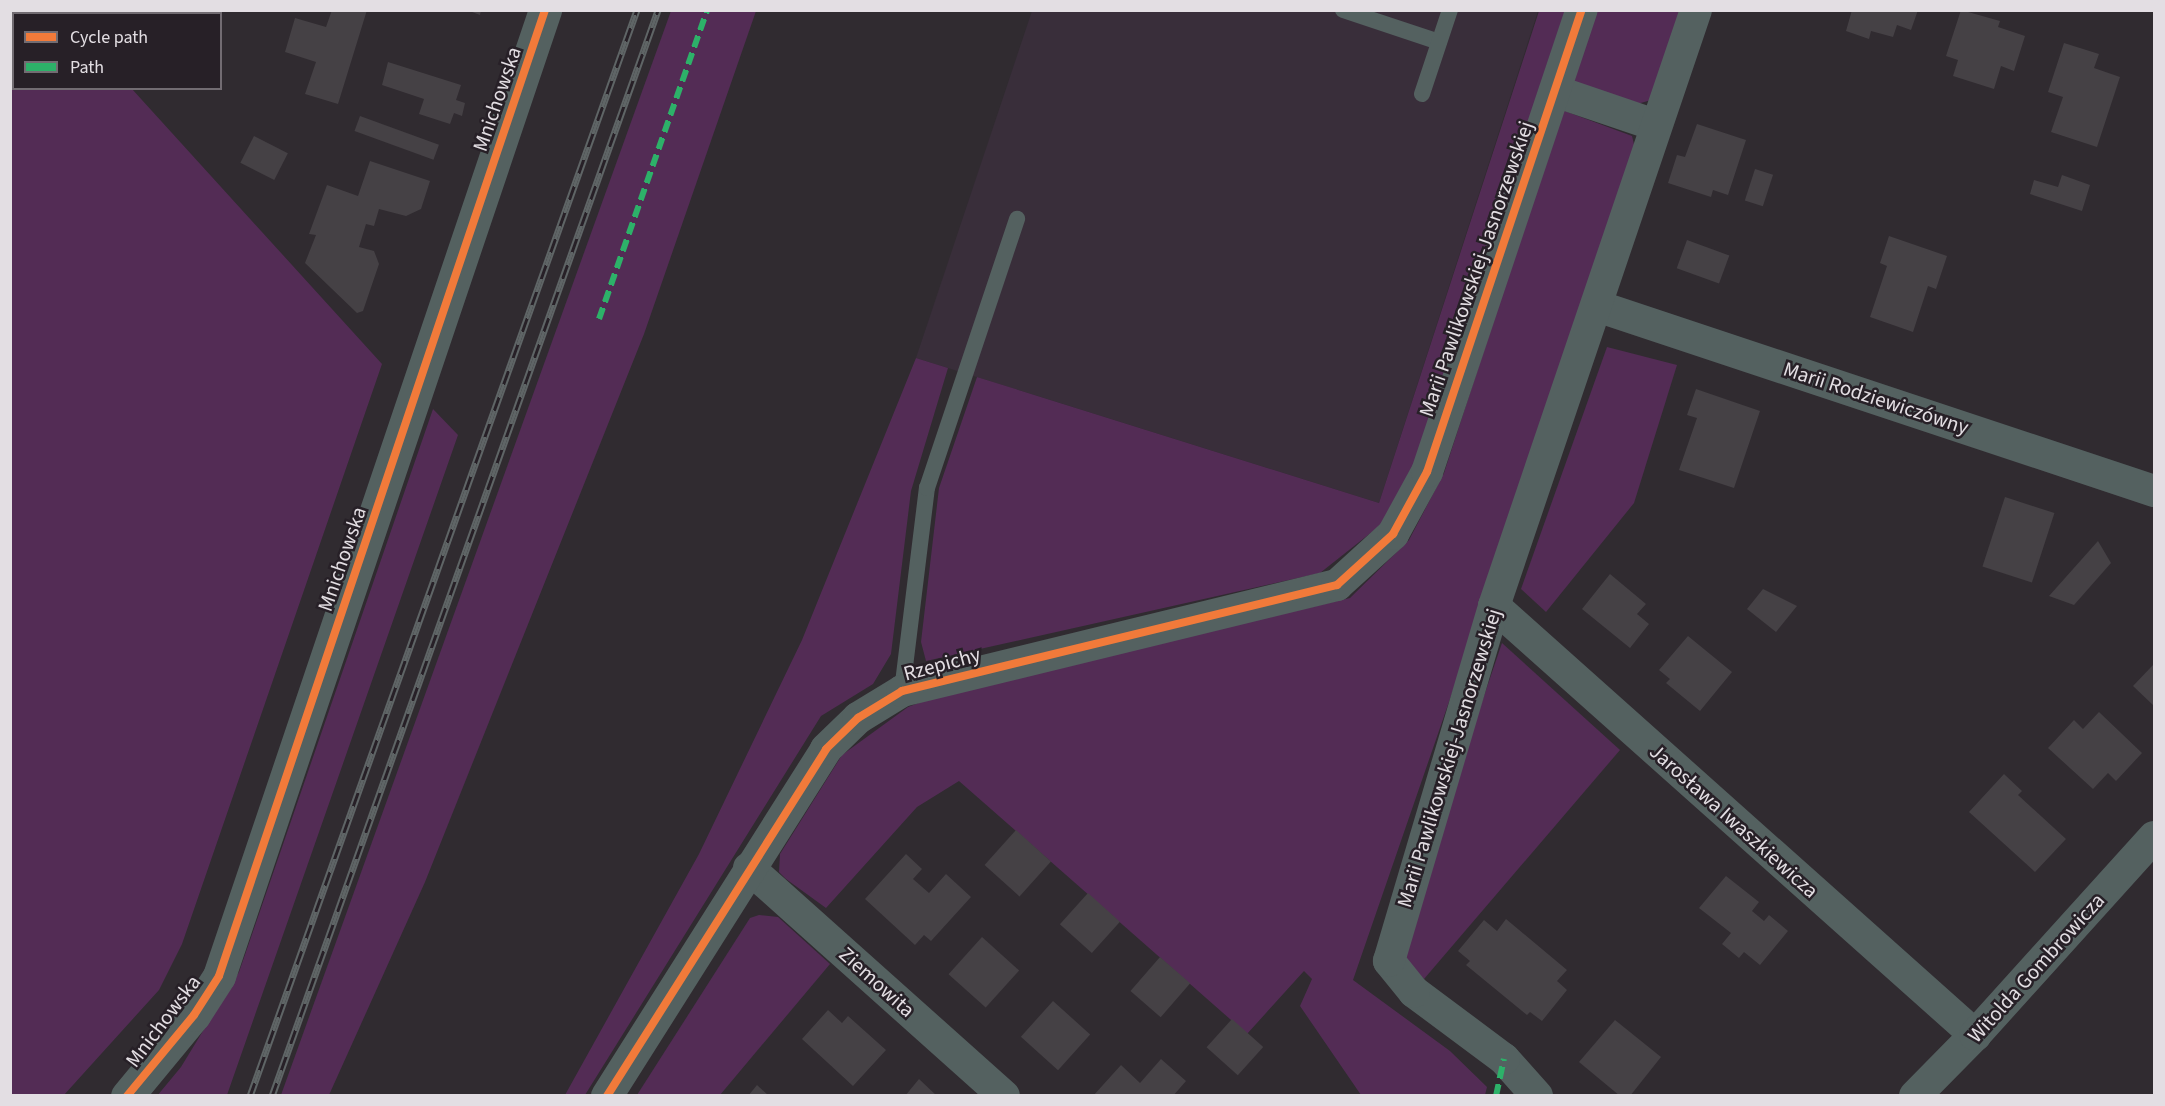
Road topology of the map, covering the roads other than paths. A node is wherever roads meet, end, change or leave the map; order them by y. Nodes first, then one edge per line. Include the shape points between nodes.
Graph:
1 (545, 10) edge
2 (1343, 10) edge
3 (1449, 10) edge
4 (1582, 10) edge
5 (1696, 10) edge
6 (1439, 42) junction
7 (1555, 91) junction
8 (1422, 94) dead end
9 (1655, 125) junction
10 (1017, 219) dead end
11 (1597, 306) junction
12 (2154, 491) edge
13 (1394, 534) joint
14 (1494, 606) junction
15 (902, 691) junction
16 (2154, 837) edge
17 (749, 868) junction
18 (1975, 1035) junction
19 (127, 1095) edge
20 (607, 1095) edge
21 (1004, 1095) edge
22 (1537, 1095) edge
23 (1915, 1095) edge

1 - 19 street, Mnichowska via 219,976 194,1015
2 - 6 lane
3 - 6 lane
4 - 7 street, Marii Pawlikowskiej-Jasnorzewskiej
5 - 9 street, Marii Pawlikowskiej-Jasnorzewskiej
6 - 8 lane
7 - 9 street
7 - 13 street, Marii Pawlikowskiej-Jasnorzewskiej via 1428,471
9 - 11 street, Marii Pawlikowskiej-Jasnorzewskiej
10 - 15 lane via 927,488
11 - 12 street, Marii Rodziewiczówny
11 - 14 street, Marii Pawlikowskiej-Jasnorzewskiej
13 - 15 street, Rzepichy via 1337,585
14 - 18 street, Jarosława Iwaszkiewicza
14 - 22 street, Marii Pawlikowskiej-Jasnorzewskiej via 1389,961 1414,992 1504,1059
15 - 17 street, Rzepichy via 858,718 826,749
16 - 18 street, Witolda Gombrowicza
17 - 20 street, Rzepichy
17 - 21 street, Ziemowita
18 - 23 street, Witolda Gombrowicza

